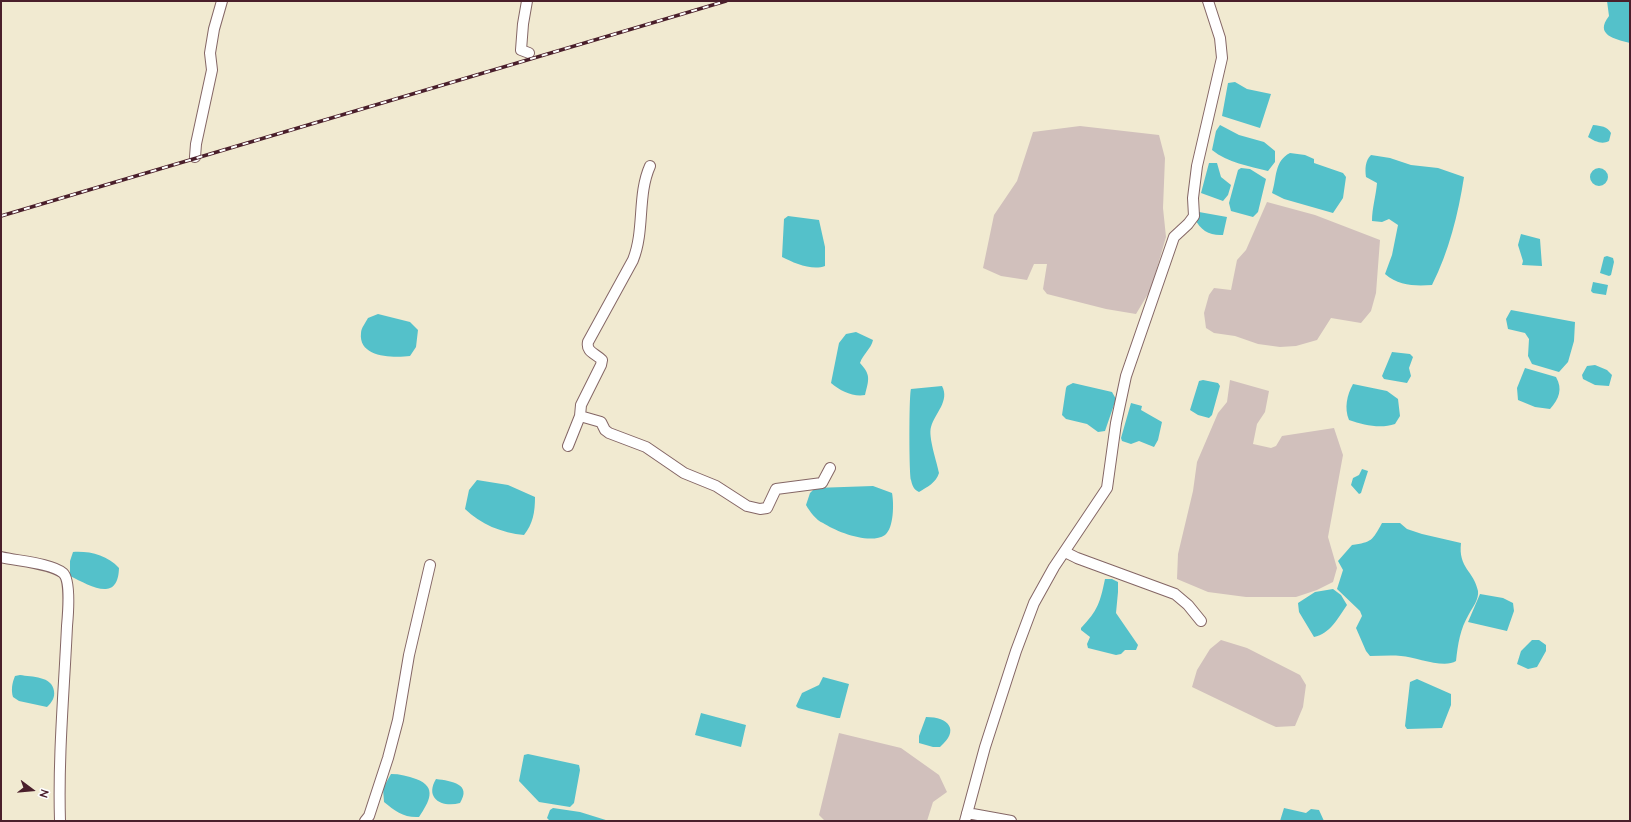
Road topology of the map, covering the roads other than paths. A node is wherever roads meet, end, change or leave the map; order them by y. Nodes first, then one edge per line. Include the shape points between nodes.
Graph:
1 (222, 1) edge
2 (527, 1) edge
3 (1208, 1) edge
4 (529, 53) dead end
5 (195, 156) dead end
6 (650, 166) dead end
7 (580, 416) junction
8 (568, 446) dead end
9 (830, 468) dead end
10 (1065, 552) junction
11 (1, 558) edge
12 (430, 565) dead end
13 (1201, 621) dead end
14 (966, 817) edge
15 (60, 821) edge
16 (365, 821) edge
17 (1011, 821) edge

1 - 5 street via 214,29 210,53 212,70
2 - 4 street via 521,50
3 - 10 street via 1220,38 1222,58 1197,166 1193,198 1194,216 1174,237 1126,376 1107,488
6 - 7 street via 645,177 639,246 588,342 590,352 602,360 581,406
7 - 8 street
7 - 9 street via 601,422 609,433 646,447 684,473 716,486 747,506 760,509 767,508 776,489 822,484
10 - 13 street via 1175,594
10 - 14 street via 1034,603 1016,651
11 - 15 street via 46,566 62,572 67,578 66,658 59,753
12 - 16 street via 410,647 396,728 369,816
14 - 17 street

